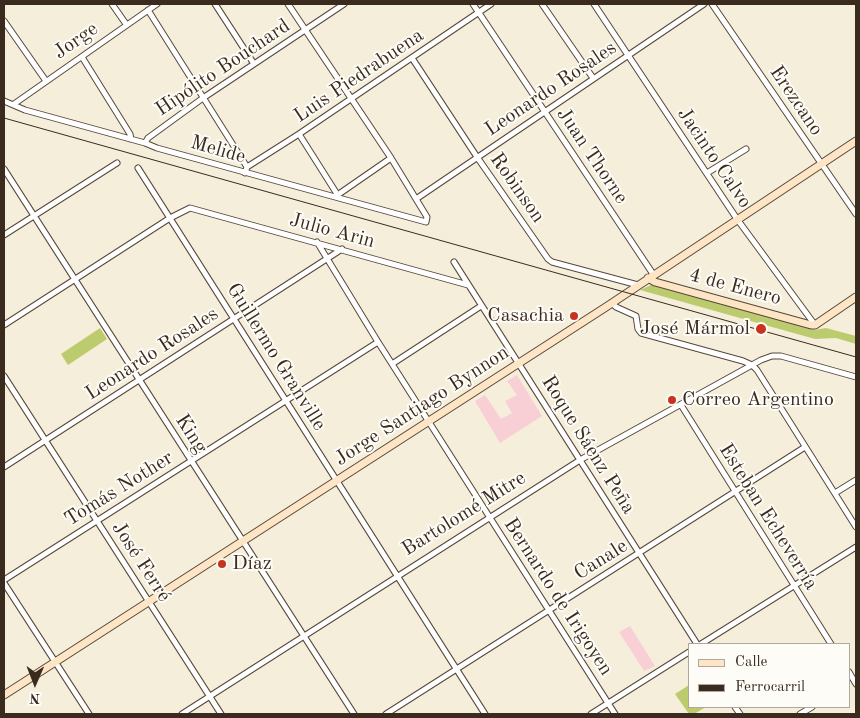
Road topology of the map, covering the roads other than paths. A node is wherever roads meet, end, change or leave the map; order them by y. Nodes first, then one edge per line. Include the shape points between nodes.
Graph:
1 (112, 4) edge
2 (157, 4) edge
3 (215, 4) edge
4 (288, 4) edge
5 (344, 4) edge
6 (473, 4) edge
7 (491, 4) edge
8 (542, 4) edge
9 (594, 4) edge
10 (704, 4) edge
11 (712, 4) edge
12 (148, 10) junction
13 (479, 12) junction
14 (4, 21) edge
15 (126, 24) junction
16 (306, 30) junction
17 (628, 56) junction
18 (82, 57) junction
19 (412, 58) junction
20 (254, 64) junction
21 (593, 78) junction
22 (46, 81) junction
23 (203, 98) junction
24 (352, 98) junction
25 (4, 102) edge
26 (14, 104) junction
27 (544, 111) junction
28 (299, 134) junction
29 (131, 139) junction
30 (856, 141) edge
31 (146, 143) junction
32 (746, 149) dead end
33 (477, 156) junction
34 (391, 158) junction
35 (117, 162) dead end
36 (821, 164) junction
37 (138, 168) dead end
38 (4, 169) edge
39 (246, 170) junction
40 (707, 173) junction
41 (336, 196) junction
42 (416, 199) junction
43 (856, 214) edge
44 (33, 216) junction
45 (170, 218) junction
46 (737, 219) junction
47 (4, 235) edge
48 (317, 242) junction
49 (342, 249) junction
50 (327, 259) junction
51 (454, 262) dead end
52 (651, 276) junction
53 (74, 279) junction
54 (468, 285) junction
55 (638, 285) junction
56 (856, 297) edge
57 (612, 303) junction
58 (481, 306) junction
59 (233, 319) junction
60 (4, 325) edge
61 (814, 325) junction
62 (378, 342) junction
63 (518, 363) junction
64 (392, 364) junction
65 (752, 365) junction
66 (4, 376) edge
67 (856, 376) edge
68 (139, 380) junction
69 (286, 401) junction
70 (681, 405) junction
71 (428, 420) junction
72 (46, 440) junction
73 (805, 447) junction
74 (580, 460) junction
75 (191, 461) junction
76 (4, 467) edge
77 (856, 480) edge
78 (336, 481) junction
79 (735, 492) junction
80 (835, 493) junction
81 (490, 518) junction
82 (97, 520) junction
83 (856, 527) edge
84 (244, 540) junction
85 (856, 547) edge
86 (638, 554) junction
87 (398, 575) junction
88 (4, 582) edge
89 (794, 586) junction
90 (149, 601) junction
91 (549, 610) junction
92 (304, 636) junction
93 (695, 643) edge
94 (703, 643) edge
95 (830, 643) edge
96 (688, 653) edge
97 (55, 662) junction
98 (457, 669) junction
99 (4, 695) edge
100 (210, 696) junction
101 (608, 703) junction
102 (89, 714) edge
103 (182, 714) edge
104 (221, 714) edge
105 (354, 714) edge
106 (386, 714) edge
107 (485, 714) edge
108 (591, 714) edge
109 (615, 714) edge

1 - 15 street
2 - 12 street, Jorge
3 - 20 street
4 - 16 street
5 - 16 street, Hipólito Bouchard
6 - 13 street, Juan Thorne
7 - 13 street, Luis Piedrabuena
8 - 21 street
9 - 17 street, Jacinto Calvo
10 - 17 street, Leonardo Rosales
11 - 36 street, Erezcano
12 - 15 street, Jorge
12 - 23 street
13 - 19 street, Luis Piedrabuena
13 - 27 street, Juan Thorne
14 - 22 street
15 - 18 street, Jorge
16 - 20 street, Hipólito Bouchard
16 - 24 street
17 - 21 street, Leonardo Rosales
17 - 40 street, Jacinto Calvo
18 - 22 street, Jorge
18 - 29 street
19 - 24 street, Luis Piedrabuena
19 - 33 street, Robinson
20 - 23 street, Hipólito Bouchard
21 - 27 street, Leonardo Rosales
22 - 26 street, Jorge
23 - 31 street, Hipólito Bouchard via 148,138
23 - 39 street
24 - 28 street, Luis Piedrabuena
24 - 34 street
25 - 26 street, Melide
26 - 29 street, Melide
27 - 33 street, Leonardo Rosales
27 - 52 street, Juan Thorne
28 - 39 street, Luis Piedrabuena
28 - 41 street
29 - 31 street, Melide
30 - 36 street, Jorge Santiago Bynnon
31 - 39 street, Melide
32 - 40 street
33 - 42 street, Leonardo Rosales
33 - 55 street, Robinson via 548,259
34 - 41 street
34 - 42 street
35 - 44 street
36 - 43 street, Erezcano
36 - 46 street, Jorge Santiago Bynnon
37 - 45 street, Guillermo Granville
38 - 44 street, King
39 - 41 street, Melide
40 - 46 street, Jacinto Calvo
41 - 42 street, Melide via 426,222 427,217
44 - 47 street
44 - 53 street, King
45 - 48 street, Julio Arin via 193,208
45 - 53 street
45 - 59 street, Guillermo Granville
46 - 52 street, Jorge Santiago Bynnon
46 - 61 street, Jacinto Calvo
48 - 49 street, Julio Arin
48 - 50 street, Bernardo de Irigoyen
49 - 50 street, Leonardo Rosales
49 - 54 street, Julio Arin
50 - 59 street, Leonardo Rosales
50 - 62 street, Bernardo de Irigoyen
51 - 54 street, Roque Sáenz Peña
52 - 55 street, Jorge Santiago Bynnon
52 - 61 street, 4 de Enero via 682,290
53 - 60 street
53 - 68 street, King
54 - 58 street, Roque Sáenz Peña
55 - 57 street, Jorge Santiago Bynnon
56 - 61 street
57 - 63 street, Jorge Santiago Bynnon
57 - 65 street via 636,316 641,333
58 - 63 street, Roque Sáenz Peña
58 - 64 street
59 - 68 street, Leonardo Rosales
59 - 69 street, Guillermo Granville
62 - 64 street, Bernardo de Irigoyen
62 - 69 street, Tomás Nother
63 - 71 street, Jorge Santiago Bynnon
63 - 74 street, Roque Sáenz Peña
64 - 71 street, Bernardo de Irigoyen
65 - 67 street, Bartolomé Mitre via 772,356 781,356
65 - 70 street, Bartolomé Mitre
65 - 73 street
66 - 72 street, José Ferré
68 - 72 street, Leonardo Rosales
68 - 75 street, King
69 - 75 street, Tomás Nother
69 - 78 street, Guillermo Granville
70 - 74 street, Bartolomé Mitre
70 - 79 street, Esteban Echeverría
71 - 78 street, Jorge Santiago Bynnon
71 - 81 street, Bernardo de Irigoyen
72 - 76 street, Leonardo Rosales
72 - 82 street, José Ferré
73 - 79 street, Canale
73 - 80 street
74 - 81 street, Bartolomé Mitre
74 - 86 street, Roque Sáenz Peña
75 - 82 street, Tomás Nother
75 - 84 street, King
77 - 80 street
78 - 84 street, Jorge Santiago Bynnon
78 - 87 street, Guillermo Granville
79 - 86 street, Canale
79 - 89 street, Esteban Echeverría
80 - 83 street
81 - 87 street, Bartolomé Mitre
81 - 91 street, Bernardo de Irigoyen
82 - 88 street, Tomás Nother
82 - 90 street, José Ferré
84 - 90 street, Jorge Santiago Bynnon
84 - 92 street, King
85 - 89 street
86 - 91 street, Canale
86 - 93 street, Roque Sáenz Peña
87 - 92 street, Bartolomé Mitre
87 - 98 street, Guillermo Granville
88 - 97 street
89 - 94 street
89 - 95 street, Esteban Echeverría
90 - 97 street, Jorge Santiago Bynnon
90 - 100 street, José Ferré
91 - 98 street, Canale
91 - 101 street, Bernardo de Irigoyen
92 - 100 street, Bartolomé Mitre
92 - 105 street, King
96 - 101 street
97 - 99 street, Jorge Santiago Bynnon
97 - 102 street
98 - 106 street, Canale
98 - 107 street, Guillermo Granville
100 - 103 street, Bartolomé Mitre
100 - 104 street, José Ferré
101 - 108 street
101 - 109 street, Bernardo de Irigoyen

